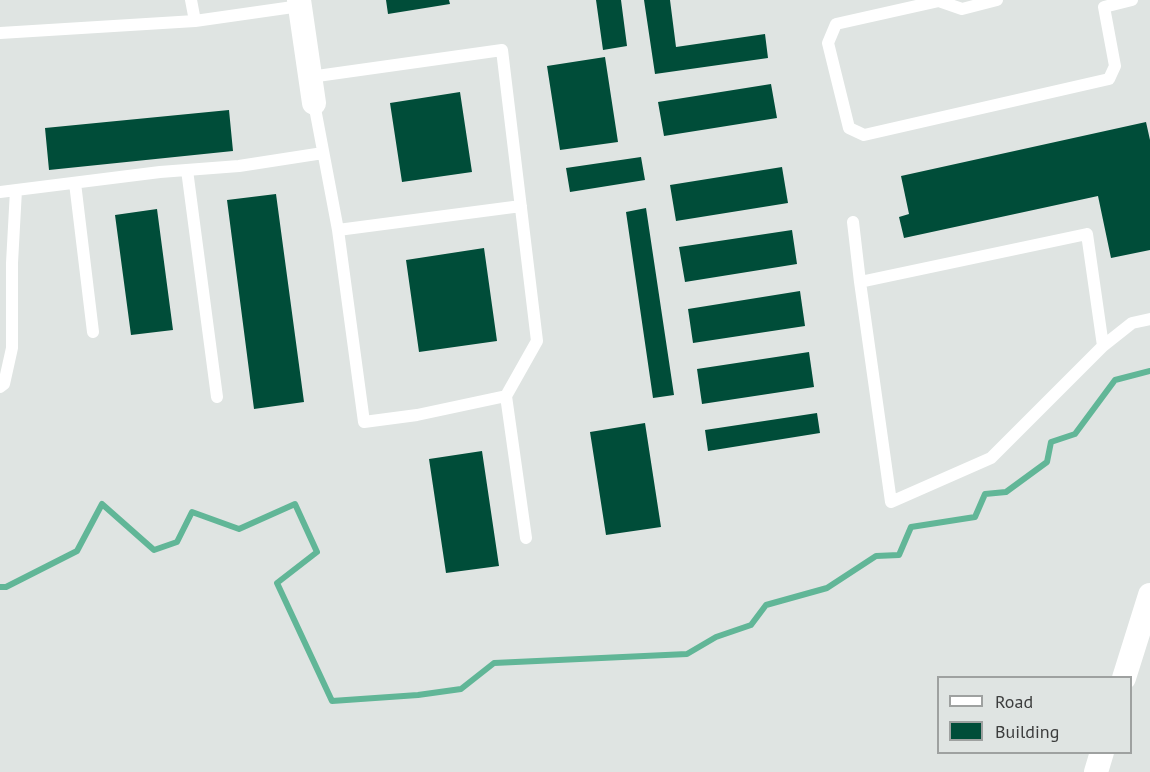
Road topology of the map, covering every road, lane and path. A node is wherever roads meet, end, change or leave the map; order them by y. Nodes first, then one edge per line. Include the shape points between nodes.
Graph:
1 (190, 0) edge
2 (997, 0) edge
3 (1132, 0) edge
4 (299, 3) edge
5 (1103, 3) edge
6 (195, 21) junction
7 (0, 33) edge
8 (310, 77) junction
9 (314, 103) joint
10 (323, 153) junction
11 (187, 170) junction
12 (75, 183) junction
13 (16, 190) junction
14 (0, 192) edge
15 (521, 206) junction
16 (854, 222) dead end
17 (338, 231) junction
18 (860, 282) junction
19 (1150, 319) edge
20 (93, 333) dead end
21 (1103, 346) junction
22 (0, 387) edge
23 (217, 396) dead end
24 (506, 396) junction
25 (526, 538) dead end
26 (1150, 594) edge
27 (1125, 676) edge
28 (1102, 754) edge
29 (1096, 772) edge

1 - 6 lane
2 - 5 lane via 963,9 939,1 836,24 828,43 849,128 864,135 1109,79 1115,66
3 - 5 lane
4 - 6 lane
4 - 8 street
6 - 7 lane
8 - 9 street
8 - 15 lane via 502,50
9 - 10 lane
10 - 11 lane
10 - 17 lane
11 - 12 lane
11 - 23 lane
12 - 13 lane
12 - 20 lane
13 - 14 lane
13 - 22 lane via 12,348
15 - 17 lane
15 - 24 lane via 537,341
16 - 18 lane
17 - 24 lane via 364,422
18 - 21 lane via 1087,234
18 - 21 lane via 891,502 991,458
19 - 21 lane via 1132,323
24 - 25 lane
26 - 27 street
28 - 29 street

